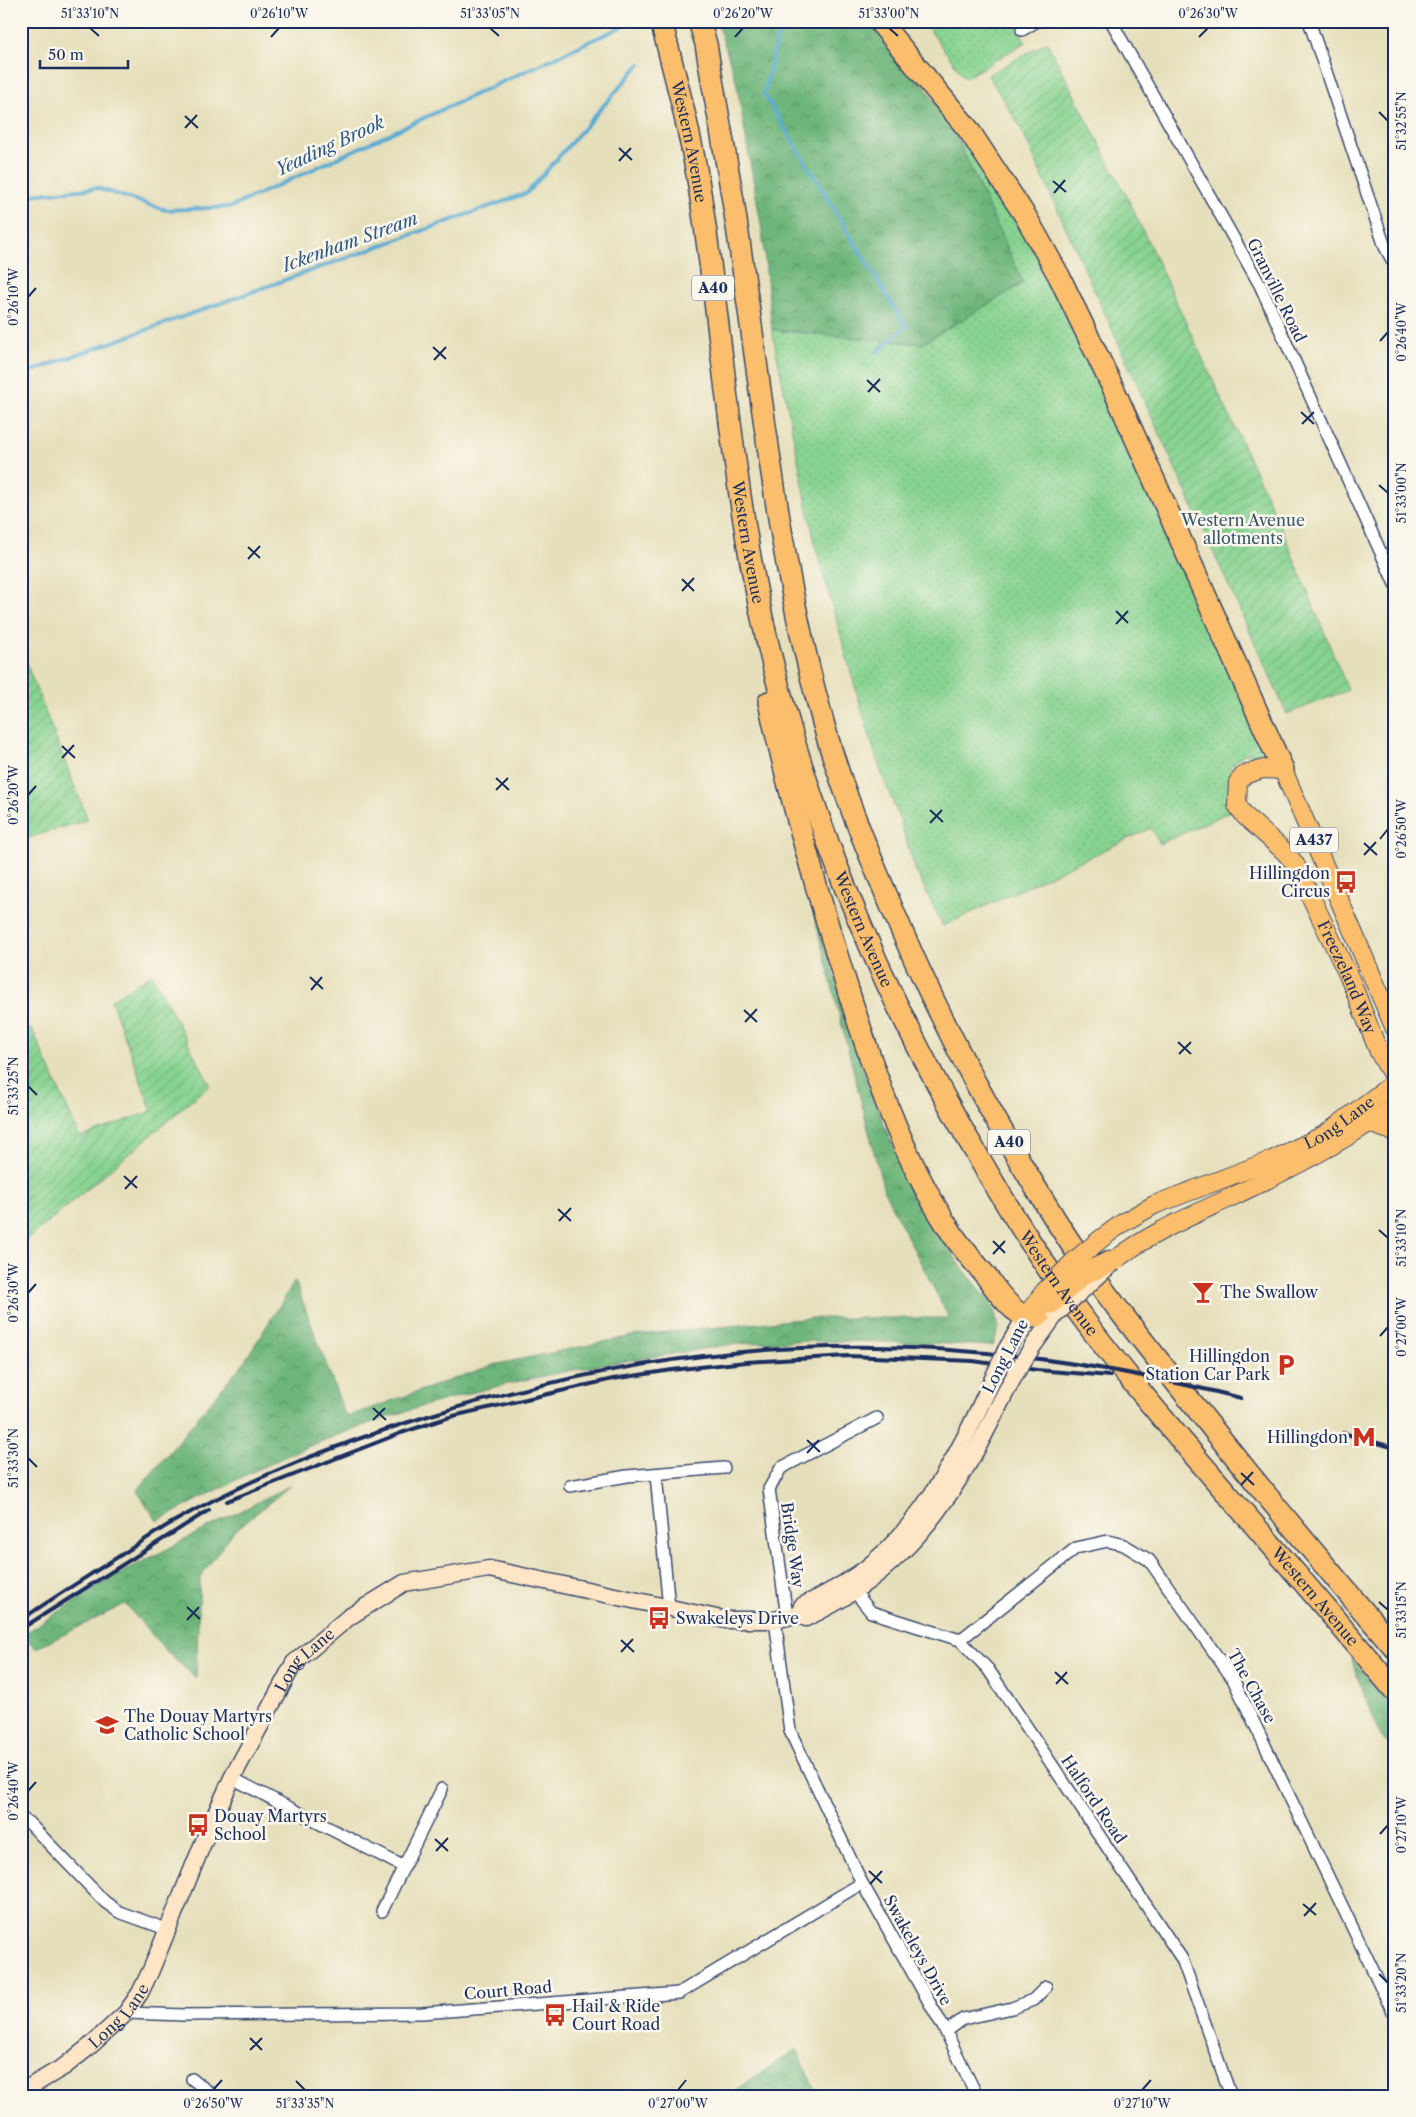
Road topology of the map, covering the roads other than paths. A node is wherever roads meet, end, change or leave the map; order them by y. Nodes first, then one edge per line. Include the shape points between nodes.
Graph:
1 (661, 21) edge
2 (699, 21) edge
3 (879, 21) edge
4 (1036, 21) edge
5 (1111, 21) edge
6 (1309, 21) edge
7 (1022, 30) dead end
8 (1390, 245) edge
9 (1395, 265) edge
10 (751, 558) junction
11 (1395, 584) edge
12 (1283, 770) junction
13 (1393, 1022) edge
14 (1395, 1081) edge
15 (1395, 1105) edge
16 (1369, 1123) junction
17 (1395, 1132) edge
18 (1115, 1260) joint
19 (1050, 1303) junction
20 (1026, 1316) junction
21 (877, 1418) dead end
22 (724, 1468) dead end
23 (656, 1475) junction
24 (570, 1486) dead end
25 (855, 1592) junction
26 (669, 1608) junction
27 (787, 1617) junction
28 (960, 1640) junction
29 (1395, 1648) edge
30 (1395, 1691) edge
31 (232, 1778) junction
32 (442, 1789) dead end
33 (21, 1818) edge
34 (404, 1867) junction
35 (862, 1883) junction
36 (382, 1911) dead end
37 (169, 1930) junction
38 (1046, 1987) dead end
39 (126, 2013) junction
40 (1395, 2016) edge
41 (946, 2032) junction
42 (192, 2079) dead end
43 (21, 2092) edge
44 (214, 2096) edge
45 (977, 2096) edge
46 (1231, 2096) edge

1 - 10 highway, Western Avenue / A40 via 698,181 737,480
2 - 29 highway, Western Avenue / A40 via 740,244 783,550 817,699 858,830 911,953 974,1082 1056,1222 1126,1320 1226,1446
3 - 12 highway via 968,129 1026,217 1059,276 1114,390
4 - 7 street
5 - 11 street, Granville Road via 1260,285
6 - 8 street
8 - 9 street
10 - 20 highway via 755,631 788,788 878,1082 916,1172 953,1235 1008,1305
10 - 30 highway, Western Avenue / A40 via 786,715 824,829 871,948 925,1062 962,1129 1076,1309 1172,1430
12 - 13 main road, Freezeland Way / A437
12 - 14 main road, Freezeland Way / A437 via 1263,769 1244,775 1238,782 1238,804 1295,864
14 - 19 main road, Long Lane, bridge via 1326,1134 1272,1160 1154,1205 1124,1222 1074,1261
15 - 16 main road, Long Lane
16 - 17 main road
16 - 18 main road, Long Lane via 1332,1146 1134,1246
18 - 19 highway, bridge via 1083,1274
19 - 20 highway via 1038,1315
19 - 25 main road, Long Lane, bridge via 1033,1346 940,1508 893,1562
20 - 27 main road, Long Lane, bridge via 1009,1344 959,1450 912,1521 863,1570
21 - 27 street, Bridge Way via 781,1468 769,1489
22 - 23 street
23 - 24 street via 627,1476
23 - 26 street
25 - 27 main road, Long Lane via 806,1618
25 - 28 street, Halford Road via 871,1612
26 - 27 main road, Long Lane via 726,1620
26 - 31 main road, Long Lane via 489,1569 404,1583 349,1617 294,1663
27 - 35 street, Swakeleys Drive via 790,1731
28 - 40 street, The Chase via 1076,1548 1108,1542 1124,1545 1149,1560 1233,1679
28 - 46 street, Halford Road via 988,1669 1182,1959
31 - 34 street
31 - 37 main road, Long Lane
32 - 34 street
33 - 37 street via 105,1902 119,1912
34 - 36 street
35 - 39 street, Court Road via 679,1993 422,2013
35 - 41 street, Swakeleys Drive
37 - 39 main road, Long Lane via 144,1985
38 - 41 street via 1033,2000 963,2019
39 - 43 main road, Long Lane via 65,2066
41 - 45 street, Swakeleys Drive
42 - 44 street

